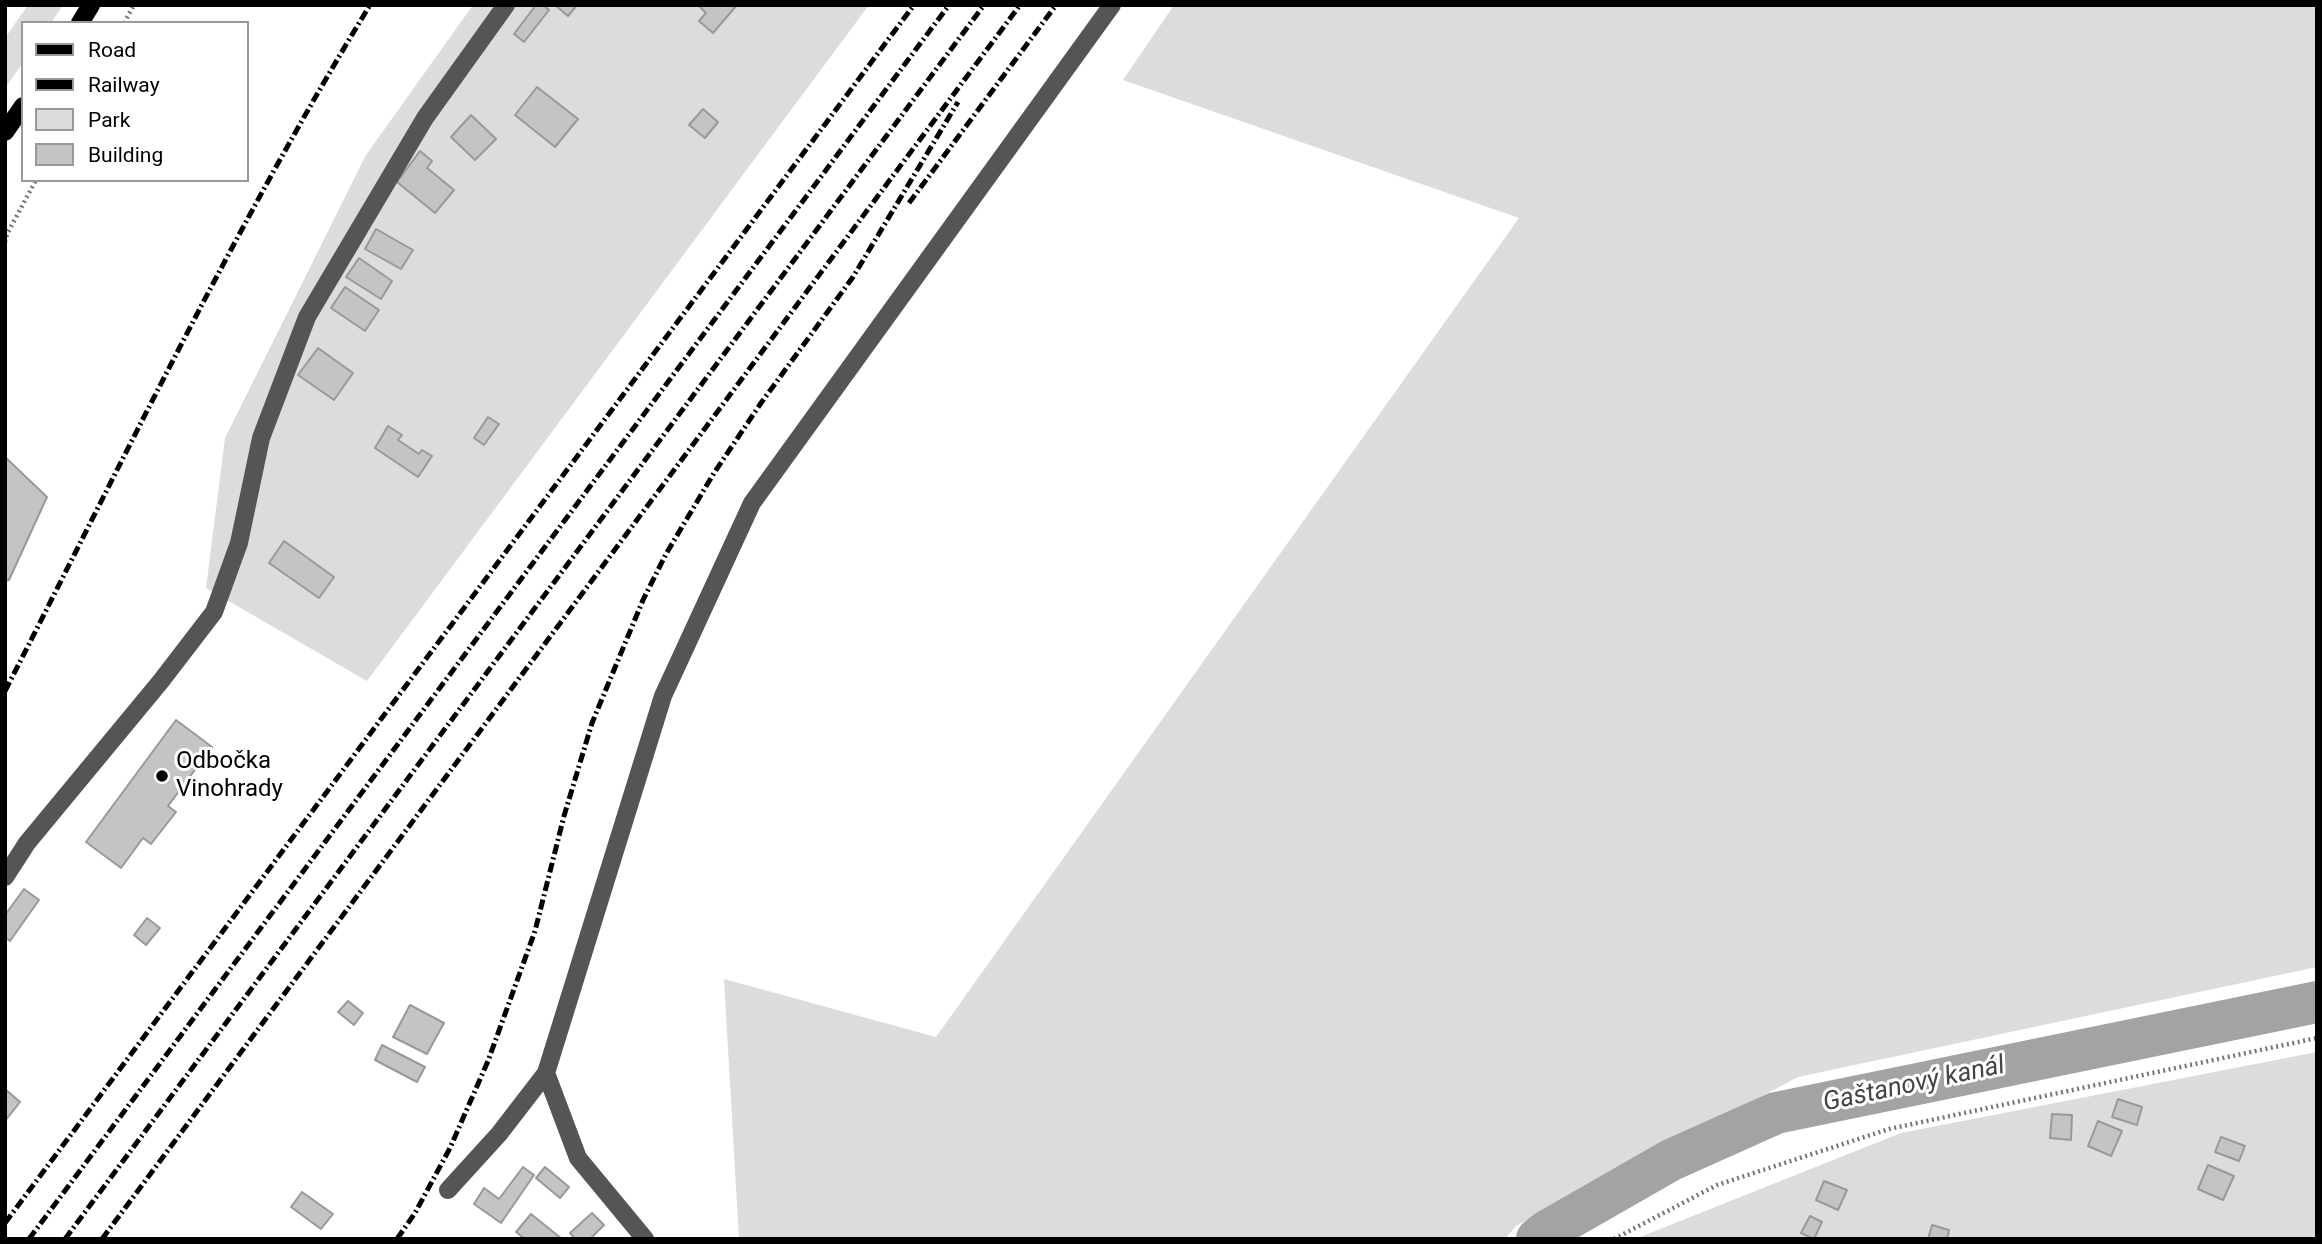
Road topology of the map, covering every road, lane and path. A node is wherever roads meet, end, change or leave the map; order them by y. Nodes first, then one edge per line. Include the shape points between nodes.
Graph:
1 (92, 5) edge
2 (134, 5) edge
3 (506, 5) edge
4 (1112, 5) edge
5 (81, 21) edge
6 (125, 21) edge
7 (21, 109) edge
8 (5, 132) edge
9 (35, 182) edge
10 (5, 242) edge
11 (5, 877) edge
12 (2317, 1038) edge
13 (546, 1073) junction
14 (448, 1190) dead end
15 (645, 1239) edge
16 (1614, 1239) edge

1 - 5 main road
2 - 6 path
3 - 11 lane via 425,118 307,317 261,438 239,544 214,612 27,843
4 - 13 lane via 752,503 663,696
7 - 8 main road
9 - 10 path
12 - 16 path via 1889,1129 1717,1185
13 - 14 lane
13 - 15 lane via 578,1158

